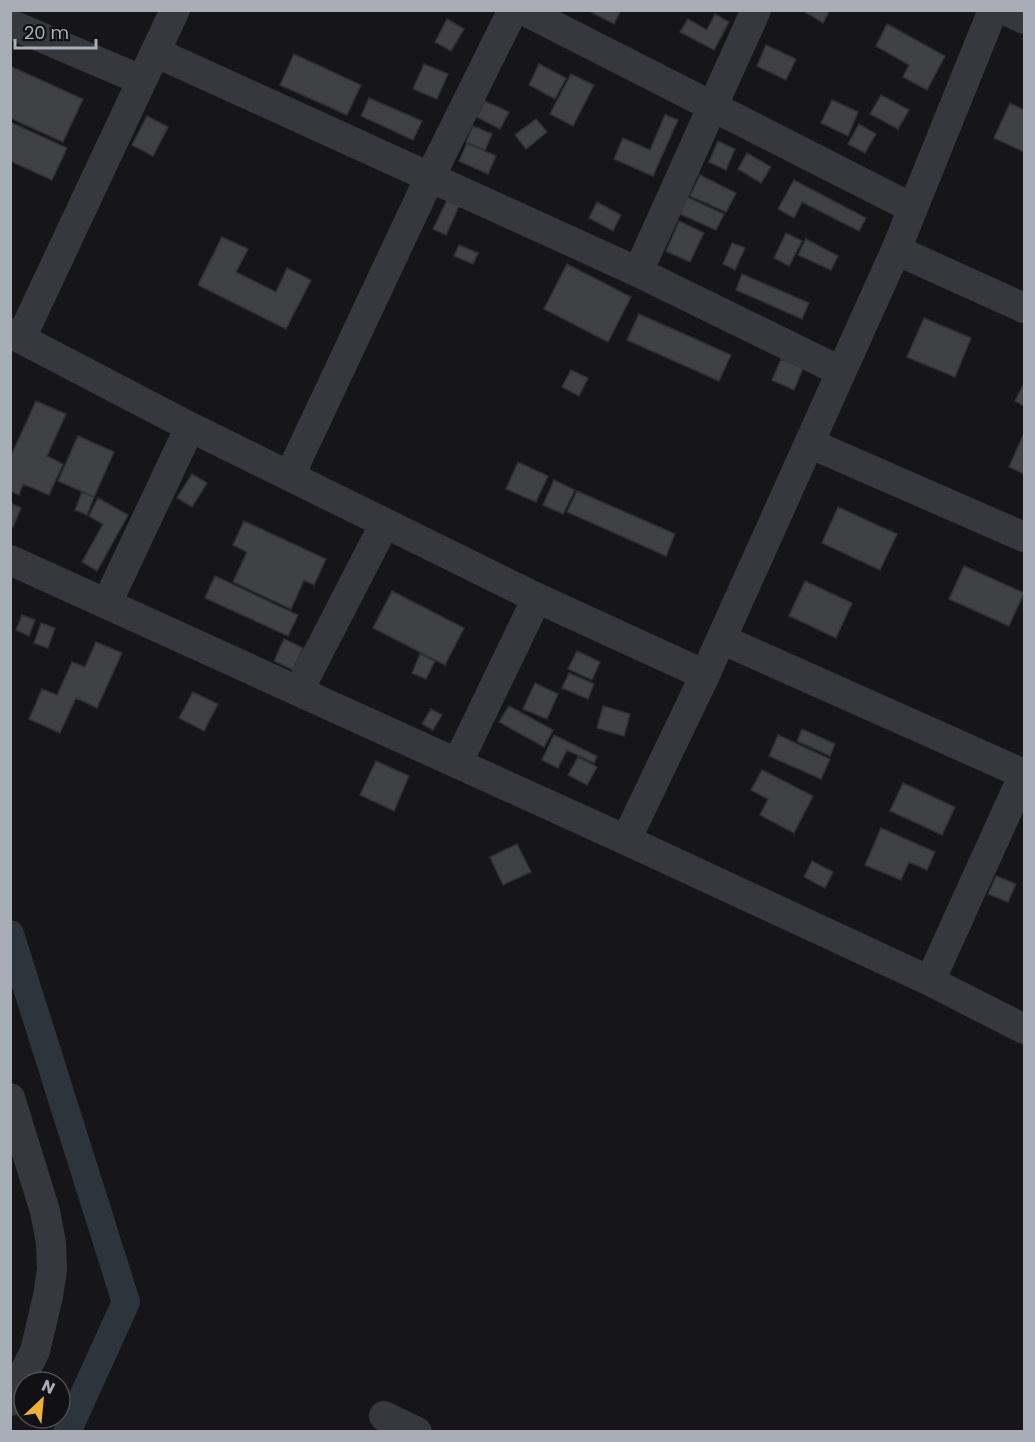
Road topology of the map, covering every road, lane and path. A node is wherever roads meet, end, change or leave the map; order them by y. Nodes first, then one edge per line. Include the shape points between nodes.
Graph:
1 (175, 10) edge
2 (513, 10) edge
3 (523, 10) edge
4 (756, 10) edge
5 (993, 10) edge
6 (1005, 10) edge
7 (1024, 19) edge
8 (10, 24) edge
9 (155, 52) junction
10 (141, 80) junction
11 (712, 108) junction
12 (430, 177) junction
13 (912, 208) junction
14 (896, 250) junction
15 (638, 272) junction
16 (1024, 307) edge
17 (16, 336) edge
18 (840, 371) junction
19 (190, 427) junction
20 (809, 443) junction
21 (290, 475) junction
22 (385, 523) junction
23 (1024, 537) edge
24 (10, 560) edge
25 (537, 598) junction
26 (107, 603) junction
27 (721, 639) junction
28 (705, 675) junction
29 (298, 690) junction
30 (458, 762) junction
31 (1024, 774) edge
32 (626, 840) junction
33 (930, 981) junction
34 (1024, 1029) edge
35 (10, 1098) edge
36 (10, 1401) edge
37 (384, 1416) dead end
38 (417, 1431) edge

1 - 9 street
2 - 12 street
3 - 11 street
4 - 11 street
5 - 13 street
6 - 7 street
8 - 10 street
9 - 10 street
9 - 12 street
10 - 17 street
11 - 13 street
11 - 15 street
12 - 15 street
12 - 21 street
13 - 14 street
14 - 16 street
14 - 18 street
15 - 18 street
17 - 19 street
18 - 20 street
19 - 21 street
19 - 26 street
20 - 23 street
20 - 27 street
21 - 22 street
22 - 25 street
22 - 29 street
24 - 26 street
25 - 28 street
25 - 30 street
26 - 29 street
27 - 28 street
27 - 31 street
28 - 32 street
29 - 30 street
30 - 32 street
31 - 33 street
32 - 33 street
33 - 34 street
35 - 36 street via 45,1211 52,1270 35,1351
37 - 38 street

